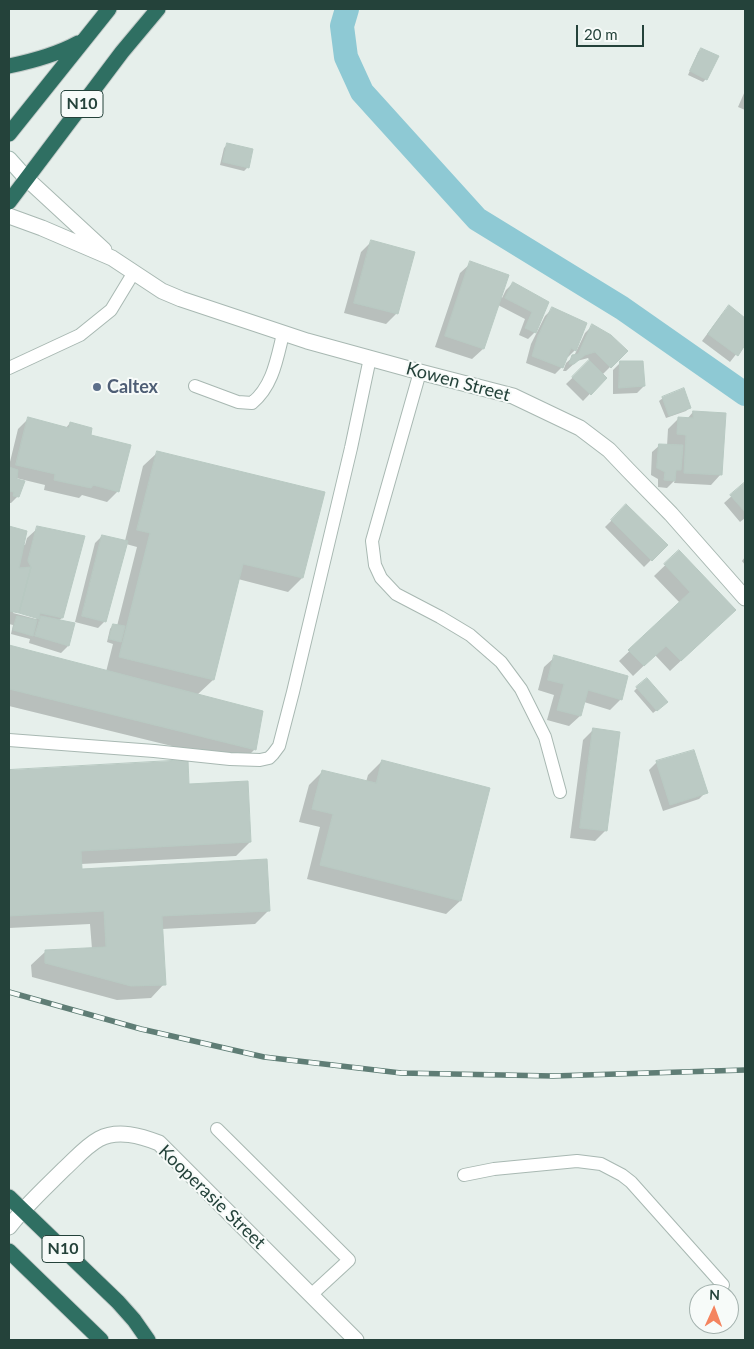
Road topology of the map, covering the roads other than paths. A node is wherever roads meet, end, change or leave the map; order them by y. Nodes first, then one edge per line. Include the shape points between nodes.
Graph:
1 (109, 9) edge
2 (158, 9) edge
3 (84, 40) junction
4 (9, 66) edge
5 (9, 134) edge
6 (9, 160) edge
7 (26, 178) junction
8 (9, 202) edge
9 (9, 216) edge
10 (112, 258) junction
11 (134, 272) junction
12 (283, 334) junction
13 (370, 358) junction
14 (9, 368) edge
15 (420, 372) junction
16 (195, 386) dead end
17 (745, 598) edge
18 (9, 740) edge
19 (560, 792) dead end
20 (217, 1128) dead end
21 (464, 1175) dead end
22 (9, 1197) edge
23 (22, 1210) junction
24 (9, 1227) edge
25 (9, 1251) edge
26 (721, 1284) edge
27 (311, 1295) junction
28 (101, 1340) edge
29 (148, 1340) edge
30 (356, 1340) edge

1 - 3 highway, N10
2 - 7 highway, N10
3 - 4 highway via 61,52
3 - 5 highway, N10
6 - 7 street, Kowen Street
7 - 8 highway, N10
7 - 10 street, Kowen Street
9 - 10 street, Kowen Street
10 - 11 street, Kowen Street
11 - 12 street, Kowen Street via 181,299
11 - 14 lane via 111,310 90,328
12 - 13 street, Kowen Street
12 - 16 lane via 273,373 264,391 252,403 238,402
13 - 15 street, Kowen Street
13 - 18 lane via 293,692 279,746 273,754 260,760 230,759
15 - 17 street, Kowen Street via 513,396 580,428 608,450 671,514
15 - 19 lane via 372,541 375,565 381,578 396,594 470,636 500,662 522,689 545,736
20 - 27 lane via 349,1260
21 - 26 lane via 494,1168 577,1161 611,1168 637,1188
22 - 23 highway, N10
23 - 24 street, Kooperasie Street
23 - 27 street, Kooperasie Street via 84,1150 100,1139 122,1134 144,1137 159,1143
23 - 29 highway, N10 via 118,1302
25 - 28 highway, N10
27 - 30 street, Kooperasie Street

